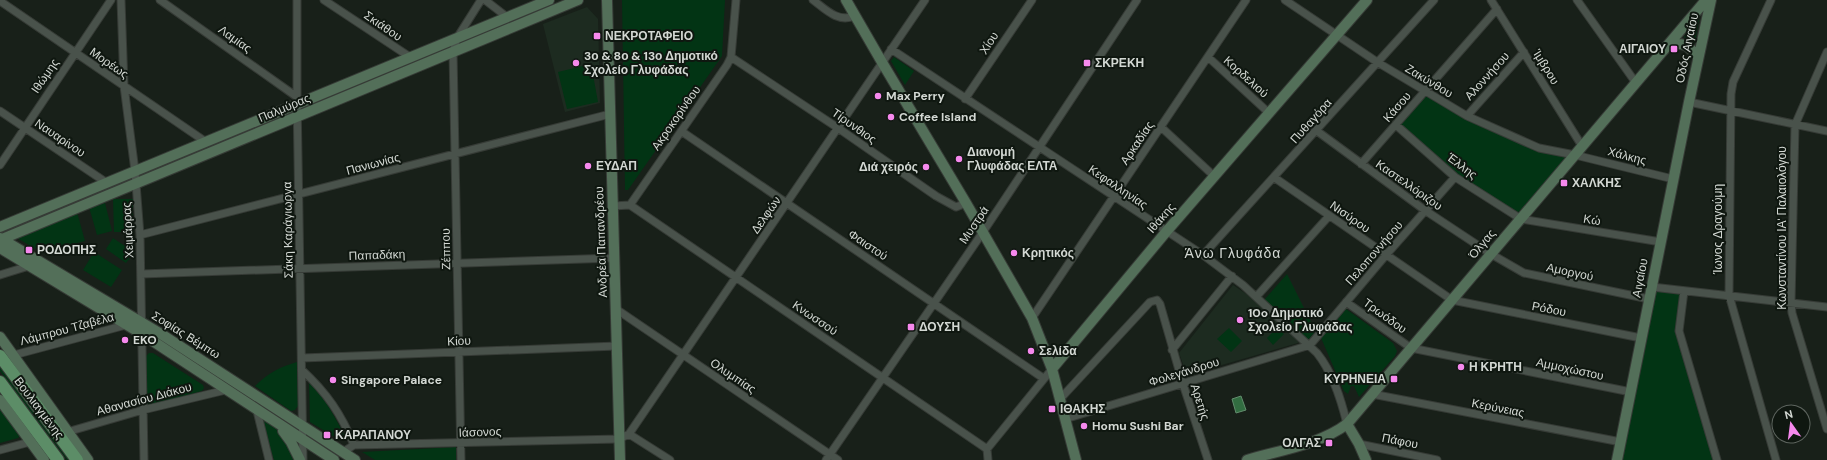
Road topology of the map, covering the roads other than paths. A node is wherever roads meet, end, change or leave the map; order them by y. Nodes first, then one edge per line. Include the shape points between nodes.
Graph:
1 (110, 0) edge
2 (121, 0) edge
3 (160, 0) edge
4 (297, 0) edge
5 (324, 0) edge
6 (481, 0) edge
7 (485, 0) edge
8 (548, 0) edge
9 (578, 0) edge
10 (607, 0) edge
11 (736, 0) edge
12 (813, 0) edge
13 (846, 0) edge
14 (925, 0) edge
15 (1032, 0) edge
16 (1138, 0) edge
17 (1246, 0) edge
18 (1285, 0) edge
19 (1367, 0) edge
20 (1434, 0) edge
21 (1491, 0) edge
22 (1577, 0) edge
23 (1706, 0) edge
24 (1711, 0) edge
25 (1771, 0) edge
26 (0, 1) edge
27 (1497, 9) junction
28 (854, 16) junction
29 (507, 17) junction
30 (1337, 34) junction
31 (457, 38) junction
32 (1669, 44) junction
33 (891, 49) junction
34 (453, 52) junction
35 (1524, 52) junction
36 (1827, 52) edge
37 (74, 53) junction
38 (410, 57) junction
39 (731, 57) junction
40 (1208, 57) junction
41 (1698, 57) junction
42 (1378, 62) junction
43 (883, 64) junction
44 (1636, 84) junction
45 (124, 86) junction
46 (1424, 92) junction
47 (965, 99) junction
48 (297, 100) junction
49 (1689, 102) junction
50 (1730, 110) junction
51 (0, 111) edge
52 (1269, 113) junction
53 (610, 114) junction
54 (298, 116) junction
55 (1467, 116) junction
56 (1396, 125) junction
57 (1795, 125) junction
58 (24, 127) junction
59 (1160, 127) junction
60 (838, 128) junction
61 (681, 131) junction
62 (1317, 131) junction
63 (1827, 131) edge
64 (206, 142) junction
65 (1039, 146) junction
66 (1582, 146) junction
67 (455, 154) junction
68 (1575, 155) junction
69 (1360, 164) junction
70 (0, 165) edge
71 (135, 171) junction
72 (1214, 176) junction
73 (1455, 177) junction
74 (1275, 178) junction
75 (1673, 179) junction
76 (107, 183) junction
77 (136, 184) junction
78 (298, 194) junction
79 (1114, 198) junction
80 (966, 203) junction
81 (787, 204) junction
82 (630, 205) junction
83 (613, 206) junction
84 (1426, 211) junction
85 (1329, 216) junction
86 (1520, 219) junction
87 (0, 227) edge
88 (983, 232) junction
89 (1166, 232) junction
90 (140, 235) junction
91 (0, 242) edge
92 (1661, 242) junction
93 (1491, 254) junction
94 (1203, 255) junction
95 (1386, 255) junction
96 (614, 258) junction
97 (457, 264) junction
98 (29, 266) junction
99 (300, 269) junction
100 (141, 274) junction
101 (0, 275) edge
102 (1232, 276) junction
103 (736, 277) junction
104 (1652, 287) junction
105 (1684, 290) junction
106 (1729, 295) junction
107 (1256, 297) junction
108 (1649, 299) junction
109 (1452, 300) junction
110 (934, 302) junction
111 (1346, 302) junction
112 (1791, 303) junction
113 (1827, 307) edge
114 (616, 309) junction
115 (1032, 318) junction
116 (142, 323) junction
117 (126, 325) junction
118 (142, 334) junction
119 (0, 337) edge
120 (1641, 338) junction
121 (1310, 345) junction
122 (617, 346) junction
123 (1411, 348) junction
124 (1172, 350) junction
125 (459, 352) junction
126 (14, 355) junction
127 (683, 355) junction
128 (0, 356) edge
129 (302, 358) junction
130 (1052, 369) junction
131 (302, 370) junction
132 (881, 377) junction
133 (1044, 378) junction
134 (0, 382) edge
135 (1182, 384) junction
136 (226, 390) junction
137 (1631, 392) junction
138 (1372, 394) junction
139 (1060, 399) junction
140 (0, 400) edge
141 (143, 410) junction
142 (257, 411) junction
143 (1065, 419) junction
144 (278, 424) junction
145 (1347, 424) junction
146 (302, 426) junction
147 (1827, 429) edge
148 (68, 432) junction
149 (629, 434) junction
150 (619, 439) junction
151 (302, 440) junction
152 (30, 442) junction
153 (1621, 442) junction
154 (461, 443) junction
155 (1359, 444) junction
156 (354, 445) junction
157 (987, 449) junction
158 (0, 450) edge
159 (343, 452) junction
160 (828, 457) edge
161 (44, 460) edge
162 (58, 460) edge
163 (77, 460) edge
164 (88, 460) edge
165 (144, 460) edge
166 (269, 460) edge
167 (300, 460) edge
168 (303, 460) edge
169 (334, 460) edge
170 (355, 460) edge
171 (461, 460) edge
172 (620, 460) edge
173 (670, 460) edge
174 (838, 460) edge
175 (988, 460) edge
176 (1076, 460) edge
177 (1208, 460) edge
178 (1247, 460) edge
179 (1366, 460) edge
180 (1437, 460) edge
181 (1617, 460) edge
182 (1717, 460) edge
183 (1776, 460) edge

1 - 37 street, Ιθώμης
2 - 45 street, Χειμάρρας
3 - 48 street, Λαμίας
4 - 48 street, Σάκη Καράγιωργα
5 - 38 street, Σκιάθου
6 - 31 street, Ζέππου
7 - 29 street
8 - 29 main road, Παλμύρας
9 - 34 main road, Παλμύρας
10 - 53 main road, Ανδρέα Παπανδρέου
11 - 39 street, Ακροκορίνθου
12 - 28 street via 841,18
13 - 28 main road
14 - 33 street, Δελφών
15 - 47 street, Χίου
16 - 65 street, Μυστρά
17 - 40 street, Αρκαδίας
18 - 30 street, Ζακύνθου
19 - 30 main road, Ιθάκης
20 - 42 street, Πυθαγόρα
21 - 27 street, Ίμβρου
22 - 44 street
23 - 32 main road, Όλγας
24 - 41 main road, Οδóς Αιγαίου
25 - 50 street, Ίωνος Δραγούμη via 1733,82
26 - 37 street, Μορέως
27 - 35 street, Ίμβρου
27 - 46 street, Κάσου
28 - 43 main road
29 - 31 main road, Παλμύρας
30 - 42 street, Ζακύνθου
30 - 52 main road, Ιθάκης
31 - 34 street, Ζέππου
31 - 38 main road, Παλμύρας
32 - 41 main road via 1689,46
32 - 44 main road, Όλγας
33 - 43 street, Δελφών
33 - 47 street, Κεφαλληνίας
34 - 54 main road, Παλμύρας
34 - 67 street, Ζέππου
35 - 55 street, Αλοννήσου
35 - 66 street, Ίμβρου
36 - 57 street, Κωνσταντίνου ΙΑ' Παλαιολόγου
37 - 45 street, Μορέως
37 - 58 street, Ιθώμης
38 - 48 main road, Παλμύρας
39 - 60 street, Τίρυνθιος
39 - 61 street, Ακροκορίνθου
40 - 52 street, Κορδελιού
40 - 59 street, Αρκαδίας
41 - 49 main road, Οδóς Αιγαίου
42 - 46 street, Ζακύνθου
42 - 62 street, Πυθαγόρα
43 - 60 street, Δελφών
43 - 80 main road
44 - 66 main road, Όλγας
45 - 64 street, Μορέως
45 - 71 street, Χειμάρρας
46 - 55 street, Ζακύνθου
46 - 56 street, Κάσου
47 - 65 street, Κεφαλληνίας
48 - 54 street, Σάκη Καράγιωργα
48 - 64 main road, Παλμύρας
49 - 50 street
49 - 75 main road, Αιγαίου
50 - 57 street
50 - 106 street, Ίωνος Δραγούμη
51 - 58 street, Ναυαρίνου
52 - 72 main road, Ιθάκης
53 - 67 street, Πανιωνίας
53 - 83 main road, Ανδρέα Παπανδρέου
54 - 77 main road, Παλμύρας
54 - 78 street, Σάκη Καράγιωργα
55 - 68 street, Ζακύνθου via 1539,148
56 - 69 street, Κάσου
56 - 73 street, Έλλης
57 - 63 street
57 - 112 street, Κωνσταντίνου ΙΑ' Παλαιολόγου
58 - 70 street, Ιθώμης
58 - 76 street, Ναυαρίνου
59 - 72 street
59 - 79 street, Αρκαδίας
60 - 80 street, Τίρυνθιος via 951,205 961,206
60 - 81 street, Δελφών
61 - 81 street, Φαιστού
61 - 82 street, Ακροκορίνθου
62 - 69 street, Καστελλόριζου
62 - 74 street, Πυθαγόρα
64 - 71 main road, Παλμύρας
65 - 79 street, Κεφαλληνίας
65 - 88 street, Μυστρά
66 - 68 main road, Όλγας
67 - 78 street, Πανιωνίας
67 - 97 street, Ζέππου
68 - 75 street, Χάλκης
68 - 86 main road, Όλγας
69 - 84 street, Καστελλόριζου
71 - 76 main road, Παλμύρας
71 - 77 street, Χειμάρρας
72 - 89 main road, Ιθάκης
73 - 84 street, Πελοποννήσου
73 - 86 street, Έλλης
74 - 85 street, Νισύρου
74 - 94 street, Πυθαγόρα
75 - 92 main road, Αιγαίου
76 - 87 main road, Παλμύρας
77 - 90 street, Χειμάρρας
77 - 91 main road, Παλμύρας
78 - 90 street, Πανιωνίας
78 - 99 street, Σάκη Καράγιωργα
79 - 89 street, Κεφαλληνίας
79 - 115 street, Αρκαδίας
80 - 88 main road
81 - 103 street, Δελφών
81 - 110 street, Φαιστού
82 - 83 street
82 - 103 street, Κνωσσού
83 - 96 main road, Ανδρέα Παπανδρέου
84 - 93 street, Καστελλόριζου
84 - 95 street, Πελοποννήσου
85 - 95 street, Νισύρου
85 - 107 street
86 - 92 street, Κώ
86 - 93 main road, Όλγας
88 - 110 street, Μυστρά
88 - 115 main road
89 - 94 street, Κεφαλληνίας
89 - 130 main road, Ιθάκης
90 - 100 street, Χειμάρρας
91 - 98 main road, Σοφίας Βέμπω
91 - 116 main road, Σοφίας Βέμπω
92 - 104 main road, Αιγαίου
93 - 108 street, Αμοργού via 1524,273
93 - 109 main road, Όλγας
94 - 102 street, Κεφαλληνίας
95 - 109 street, Νισύρου
95 - 111 street, Πελοποννήσου
96 - 97 street, Παπαδάκη
96 - 114 main road, Ανδρέα Παπανδρέου
97 - 99 street, Παπαδάκη
97 - 125 street, Ζέππου
98 - 101 street
98 - 117 main road, Σοφίας Βέμπω
99 - 100 street, Παπαδάκη
99 - 129 street, Σάκη Καράγιωργα
100 - 116 street, Χειμάρρας
102 - 107 street, Κεφαλληνίας
102 - 124 street
103 - 127 street, Δελφών
103 - 132 street, Κνωσσού
104 - 105 street
104 - 108 main road, Αιγαίου
105 - 106 street
105 - 182 street via 1679,331
106 - 112 street
106 - 183 street, Ίωνος Δραγούμη
107 - 121 street, Κεφαλληνίας
108 - 120 main road, Αιγαίου
109 - 120 street, Ρόδου
109 - 123 main road, Όλγας
110 - 132 street, Μυστρά
110 - 133 street, Φαιστού
111 - 121 street, Πελοποννήσου
111 - 123 street, Τρωόδου
112 - 113 street
112 - 147 street, Κωνσταντίνου ΙΑ' Παλαιολόγου
114 - 122 main road, Ανδρέα Παπανδρέου
114 - 127 street, Ολυμπίας
115 - 130 main road
116 - 118 street, Χειμάρρας
116 - 146 main road, Σοφίας Βέμπω
117 - 118 main road, Σοφίας Βέμπω
117 - 126 street, Λάμπρου Τζαβέλα
118 - 136 main road, Σοφίας Βέμπω
118 - 141 street, Χειμάρρας
119 - 126 main road
120 - 137 main road, Αιγαίου
121 - 135 street, Φολεγάνδρου
121 - 145 street, Κεφαλληνίας via 1324,361 1331,375
122 - 125 street, Κίου
122 - 150 main road, Ανδρέα Παπανδρέου
123 - 137 street, Αμμοχώστου
123 - 138 main road, Όλγας
124 - 135 street, Αρετής
124 - 139 street, Αρετής via 1160,304 1155,299
125 - 129 street, Κίου
125 - 154 street, Ζέππου
126 - 148 main road
127 - 149 street, Δελφών
127 - 160 street, Ολυμπίας
128 - 163 main road, Βουλιαγμένης
129 - 131 street, Σάκη Καράγιωργα
130 - 133 street, Ιθάκης
130 - 139 main road
131 - 146 street, Σάκη Καράγιωργα
131 - 156 street via 327,395
132 - 157 street, Κνωσσού
132 - 160 street, Μυστρά
133 - 157 street, Ιθάκης
134 - 162 main road, Βουλιαγμένης
135 - 143 street, Φολεγάνδρου
135 - 177 street, Αρετής
136 - 141 street, Αθανασίου Διάκου
136 - 142 main road, Σοφίας Βέμπω
137 - 153 main road, Αιγαίου
138 - 145 main road, Όλγας
138 - 153 street, Κερύνειας
139 - 143 main road
140 - 152 main road
141 - 148 street, Αθανασίου Διάκου
141 - 165 street, Χειμάρρας
142 - 144 main road, Σοφίας Βέμπω
142 - 166 street
143 - 176 main road
144 - 151 main road, Σοφίας Βέμπω
144 - 167 main road
145 - 155 main road
145 - 178 main road, Όλγας via 1322,438
146 - 151 street, Σάκη Καράγιωργα
146 - 159 main road, Σοφίας Βέμπω
148 - 164 main road
149 - 150 street, Δελφών
149 - 173 street
150 - 154 street, Ιάσονος
150 - 172 main road, Ανδρέα Παπανδρέου
151 - 168 street, Σάκη Καράγιωργα
151 - 169 main road, Σοφίας Βέμπω
152 - 158 street
152 - 161 main road
153 - 181 main road, Αιγαίου
154 - 156 street, Ιάσονος
154 - 171 street, Ζέππου
155 - 179 main road
155 - 180 street, Πάφου
156 - 159 street
157 - 175 street
159 - 170 main road, Σοφίας Βέμπω
160 - 174 street, Ολυμπίας

